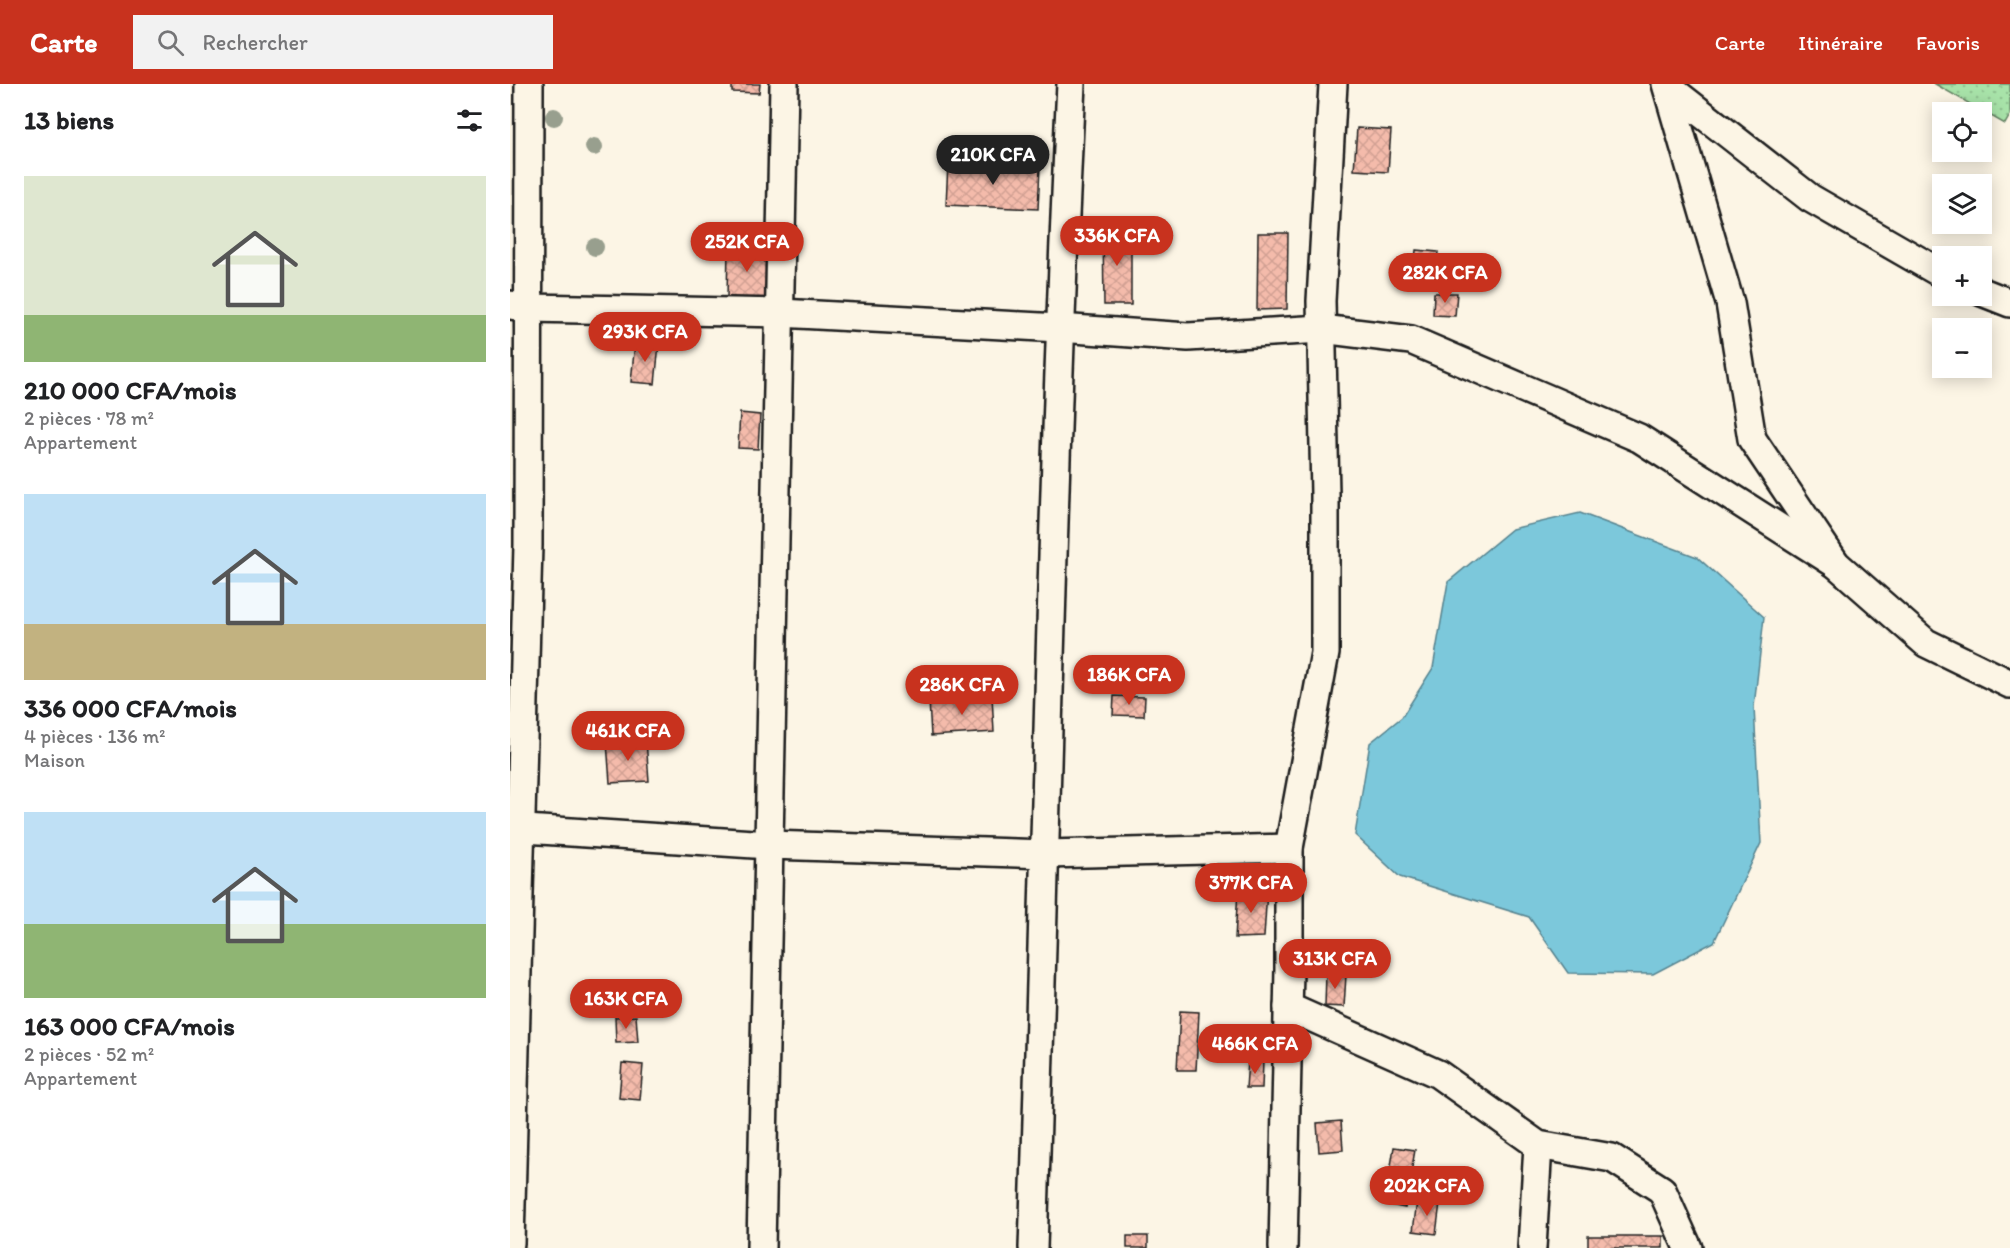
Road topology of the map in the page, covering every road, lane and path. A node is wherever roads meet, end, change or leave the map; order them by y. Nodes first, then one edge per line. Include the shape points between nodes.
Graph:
1 (529, 84) edge
2 (784, 84) edge
3 (1071, 84) edge
4 (1333, 84) edge
5 (1667, 85) edge
6 (1932, 268) edge
7 (1992, 296) edge
8 (2010, 303) edge
9 (519, 307) edge
10 (780, 313) junction
11 (1059, 328) junction
12 (1322, 329) junction
13 (1836, 564) junction
14 (2010, 684) edge
15 (515, 828) edge
16 (769, 844) junction
17 (1289, 848) junction
18 (1046, 854) junction
19 (1288, 1007) junction
20 (1538, 1145) junction
21 (510, 1243) edge
22 (761, 1248) edge
23 (1033, 1248) edge
24 (1283, 1248) edge
25 (1532, 1248) edge
26 (1688, 1248) edge

1 - 9 street
2 - 10 street
3 - 11 street
4 - 12 street
5 - 6 street via 1810,198
5 - 13 street via 1730,303 1752,439
7 - 8 street
9 - 10 street
9 - 15 street via 528,545
10 - 11 street
10 - 16 street
11 - 12 street via 1188,337
11 - 18 street
12 - 13 street via 1411,340 1639,438
12 - 17 street via 1325,653
13 - 14 street via 1926,643
15 - 16 street
15 - 21 street
16 - 18 street
16 - 22 street
17 - 18 street
17 - 19 street
18 - 23 street
19 - 20 street via 1438,1074
19 - 24 street
20 - 25 street
20 - 26 street via 1612,1158 1662,1190

